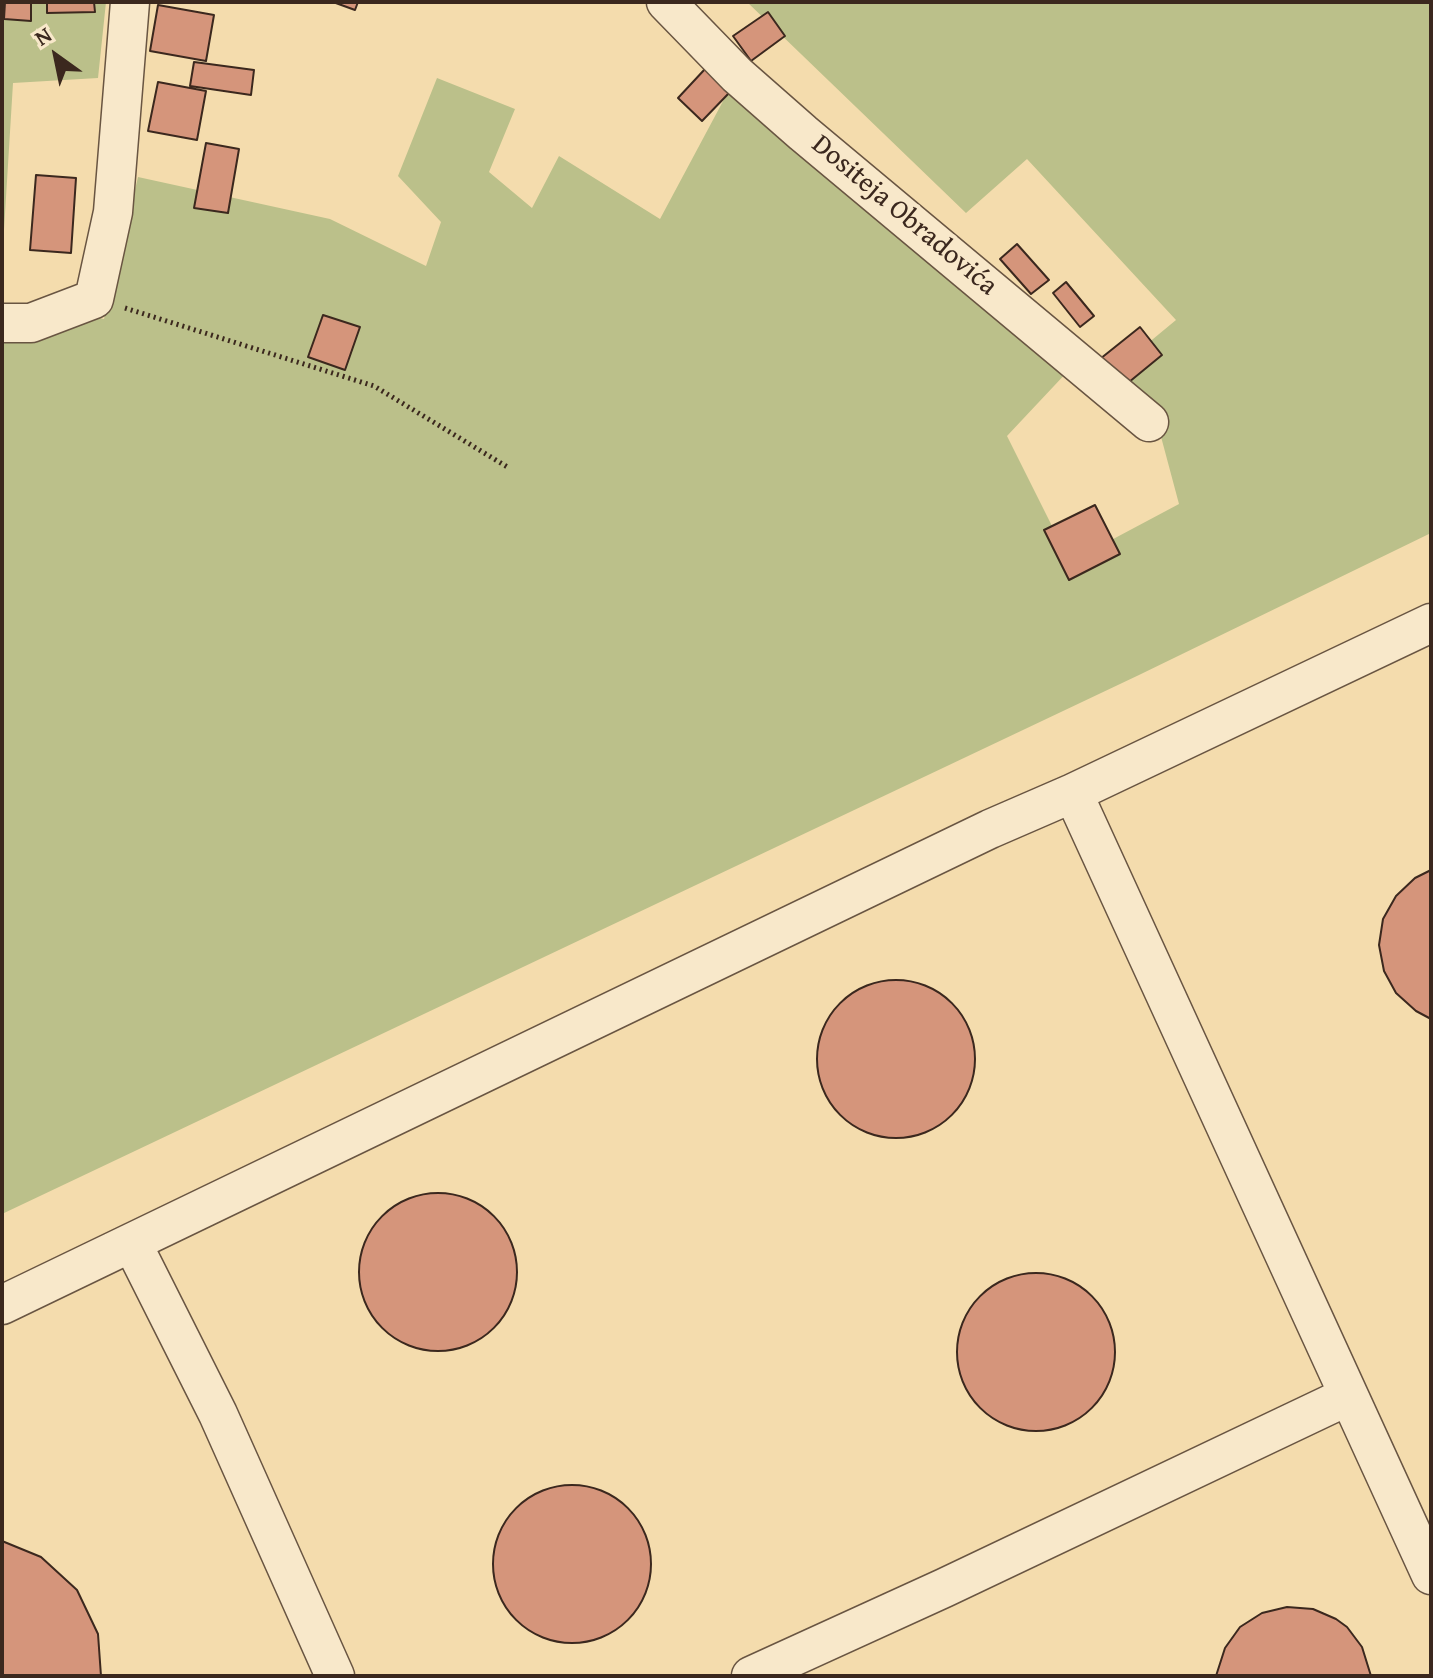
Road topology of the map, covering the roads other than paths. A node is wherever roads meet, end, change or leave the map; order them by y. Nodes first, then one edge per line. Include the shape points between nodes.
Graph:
1 (130, 2) edge
2 (666, 2) edge
3 (2, 323) edge
4 (1149, 422) dead end
5 (1431, 623) edge
6 (1073, 793) junction
7 (132, 1243) junction
8 (2, 1305) edge
9 (1348, 1396) junction
10 (1431, 1575) edge
11 (335, 1676) edge
12 (751, 1676) edge

1 - 3 street via 113,212 94,299 31,323
2 - 4 street, Dositeja Obradovića via 803,133
5 - 6 street
6 - 7 street
6 - 9 street
7 - 8 street
7 - 11 street via 218,1414
9 - 10 street
9 - 12 street

